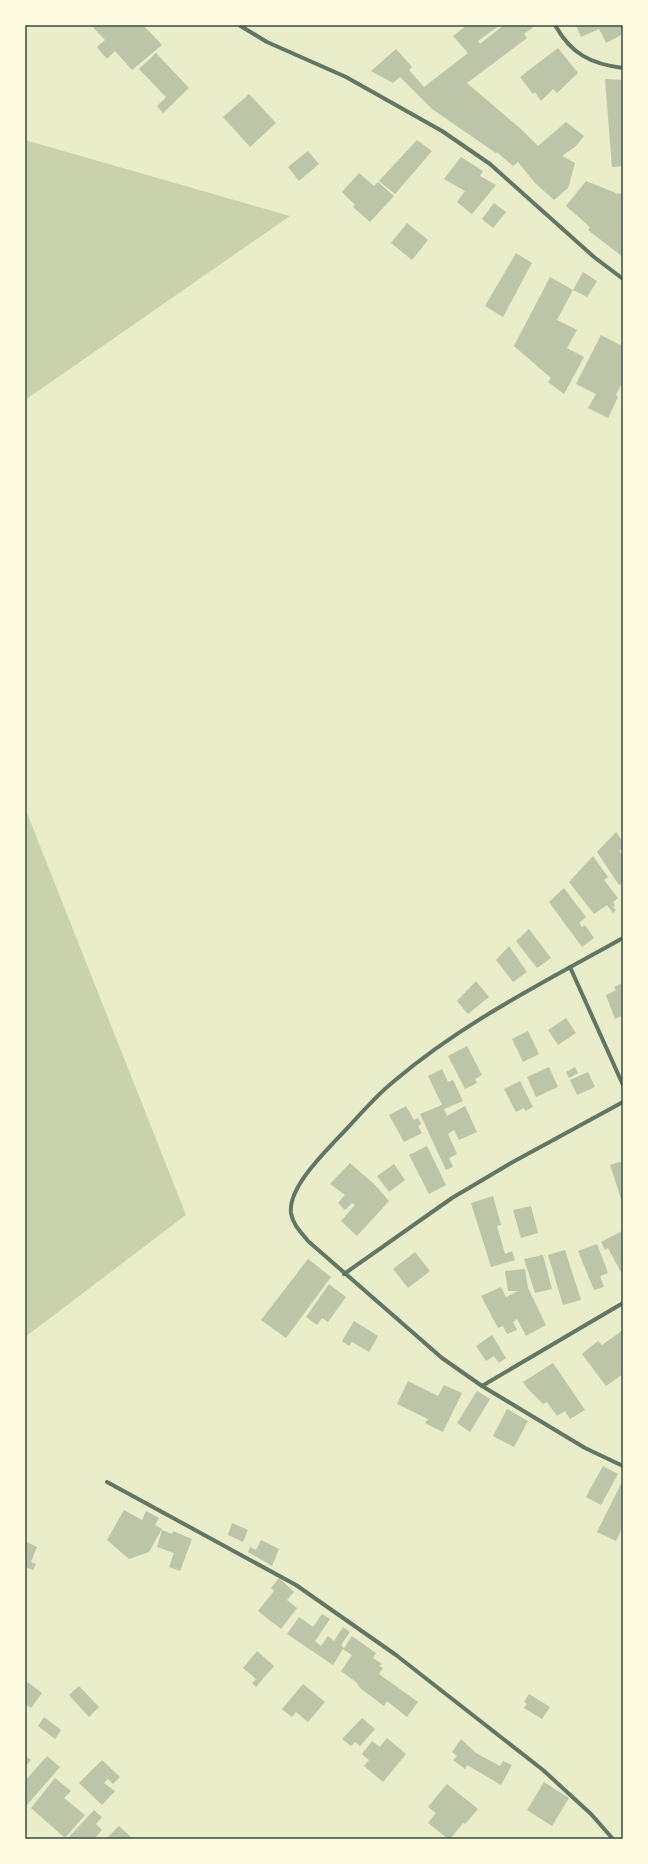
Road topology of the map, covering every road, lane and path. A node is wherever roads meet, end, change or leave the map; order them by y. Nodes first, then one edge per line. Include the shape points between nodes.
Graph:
1 (239, 25) edge
2 (555, 25) edge
3 (623, 68) edge
4 (623, 279) edge
5 (623, 938) edge
6 (570, 967) junction
7 (623, 1085) edge
8 (623, 1102) edge
9 (344, 1274) junction
10 (623, 1303) edge
11 (482, 1386) junction
12 (623, 1466) edge
13 (107, 1482) dead end
14 (613, 1839) edge

1 - 4 street via 267,42 346,77 442,131 490,164 594,257
2 - 3 street via 563,40 590,61
5 - 6 street
6 - 7 street
6 - 9 street via 439,1046 392,1083 321,1156 300,1184 292,1199 291,1212 295,1226
8 - 9 street via 452,1198
9 - 11 street via 442,1358
10 - 11 street
11 - 12 street via 585,1448
13 - 14 street via 296,1585 384,1646 543,1770 591,1814

